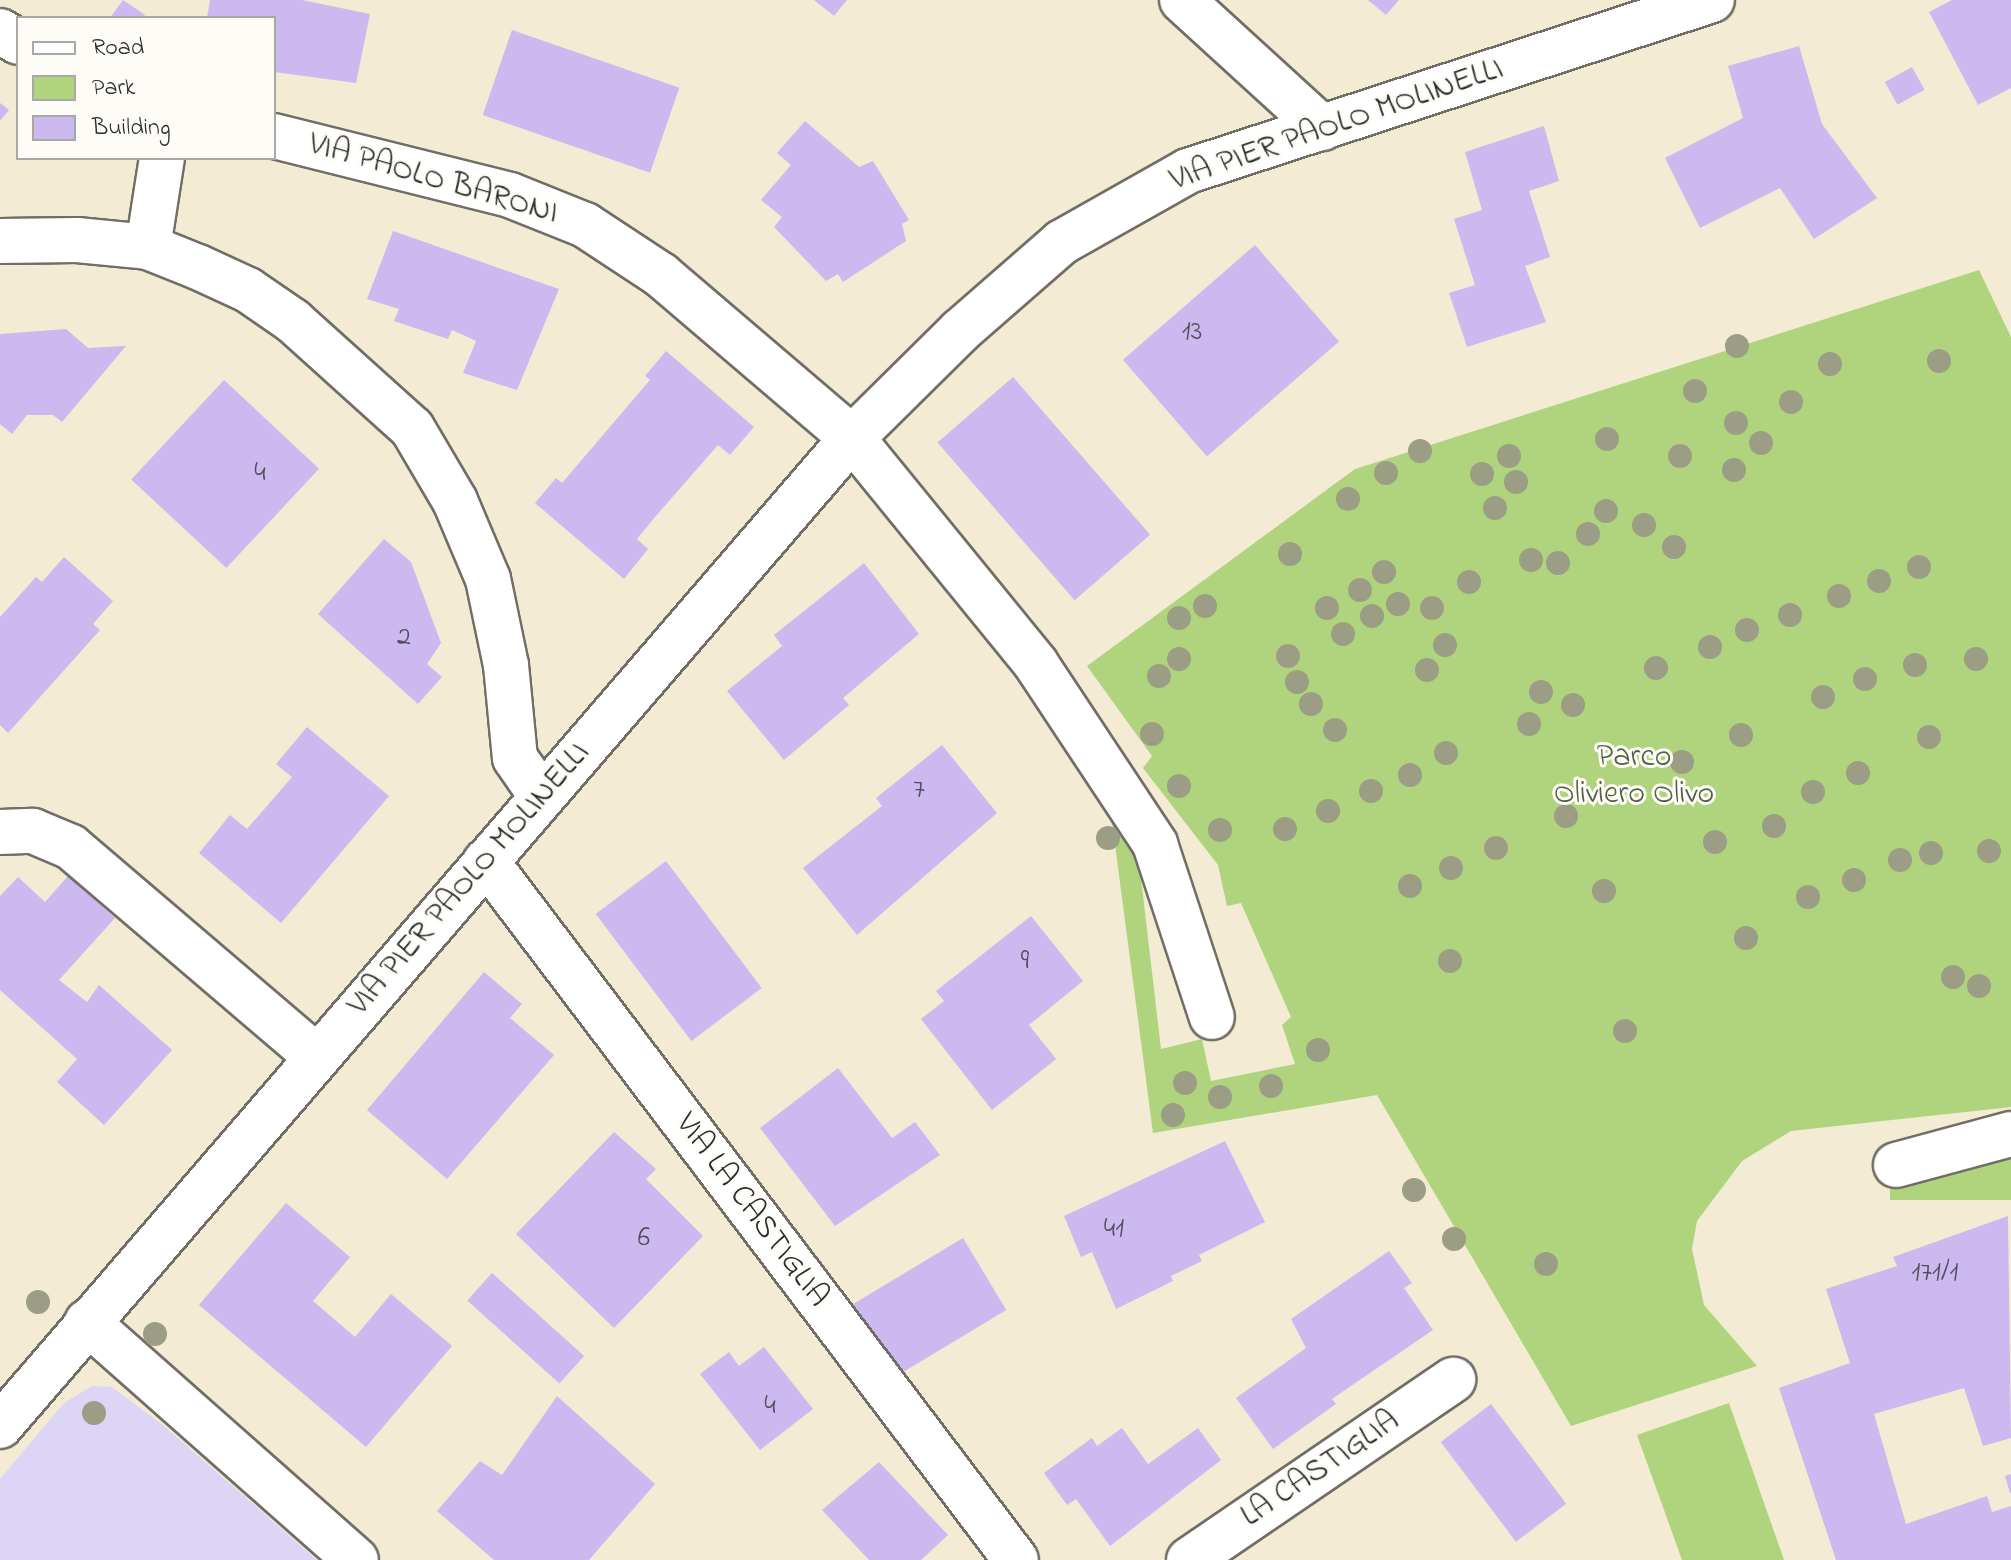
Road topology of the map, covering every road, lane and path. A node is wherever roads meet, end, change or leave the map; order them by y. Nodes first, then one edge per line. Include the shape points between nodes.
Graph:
1 (1182, 0) edge
2 (1712, 0) edge
3 (1322, 128) junction
4 (276, 136) edge
5 (162, 160) edge
6 (0, 241) edge
7 (148, 247) junction
8 (852, 438) junction
9 (542, 797) junction
10 (0, 832) edge
11 (486, 861) junction
12 (1212, 1017) dead end
13 (317, 1057) junction
14 (2011, 1134) edge
15 (1896, 1165) dead end
16 (87, 1322) junction
17 (1453, 1380) dead end
18 (0, 1426) edge
19 (356, 1560) edge
20 (1016, 1560) edge
21 (1189, 1560) edge

1 - 3 street
2 - 3 street, VIA PIER PAOLO MOLINELLI
3 - 8 street, VIA PIER PAOLO MOLINELLI via 1188,171 1062,242 960,331
4 - 8 street, VIA PAOLO BARONI via 510,195 585,225 661,275
5 - 7 street
6 - 7 street
7 - 9 street via 248,290 293,321 412,428 455,501 488,579 506,665 515,758
8 - 9 street, VIA PIER PAOLO MOLINELLI
8 - 12 street via 1036,664 1155,844
9 - 11 street, VIA PIER PAOLO MOLINELLI
10 - 13 street via 33,831 71,847
11 - 13 street, VIA PIER PAOLO MOLINELLI
11 - 20 street, VIA LA CASTIGLIA
13 - 16 street, VIA PIER PAOLO MOLINELLI
14 - 15 street
16 - 18 street, VIA PIER PAOLO MOLINELLI
16 - 19 street
17 - 21 street, LA CASTIGLIA

